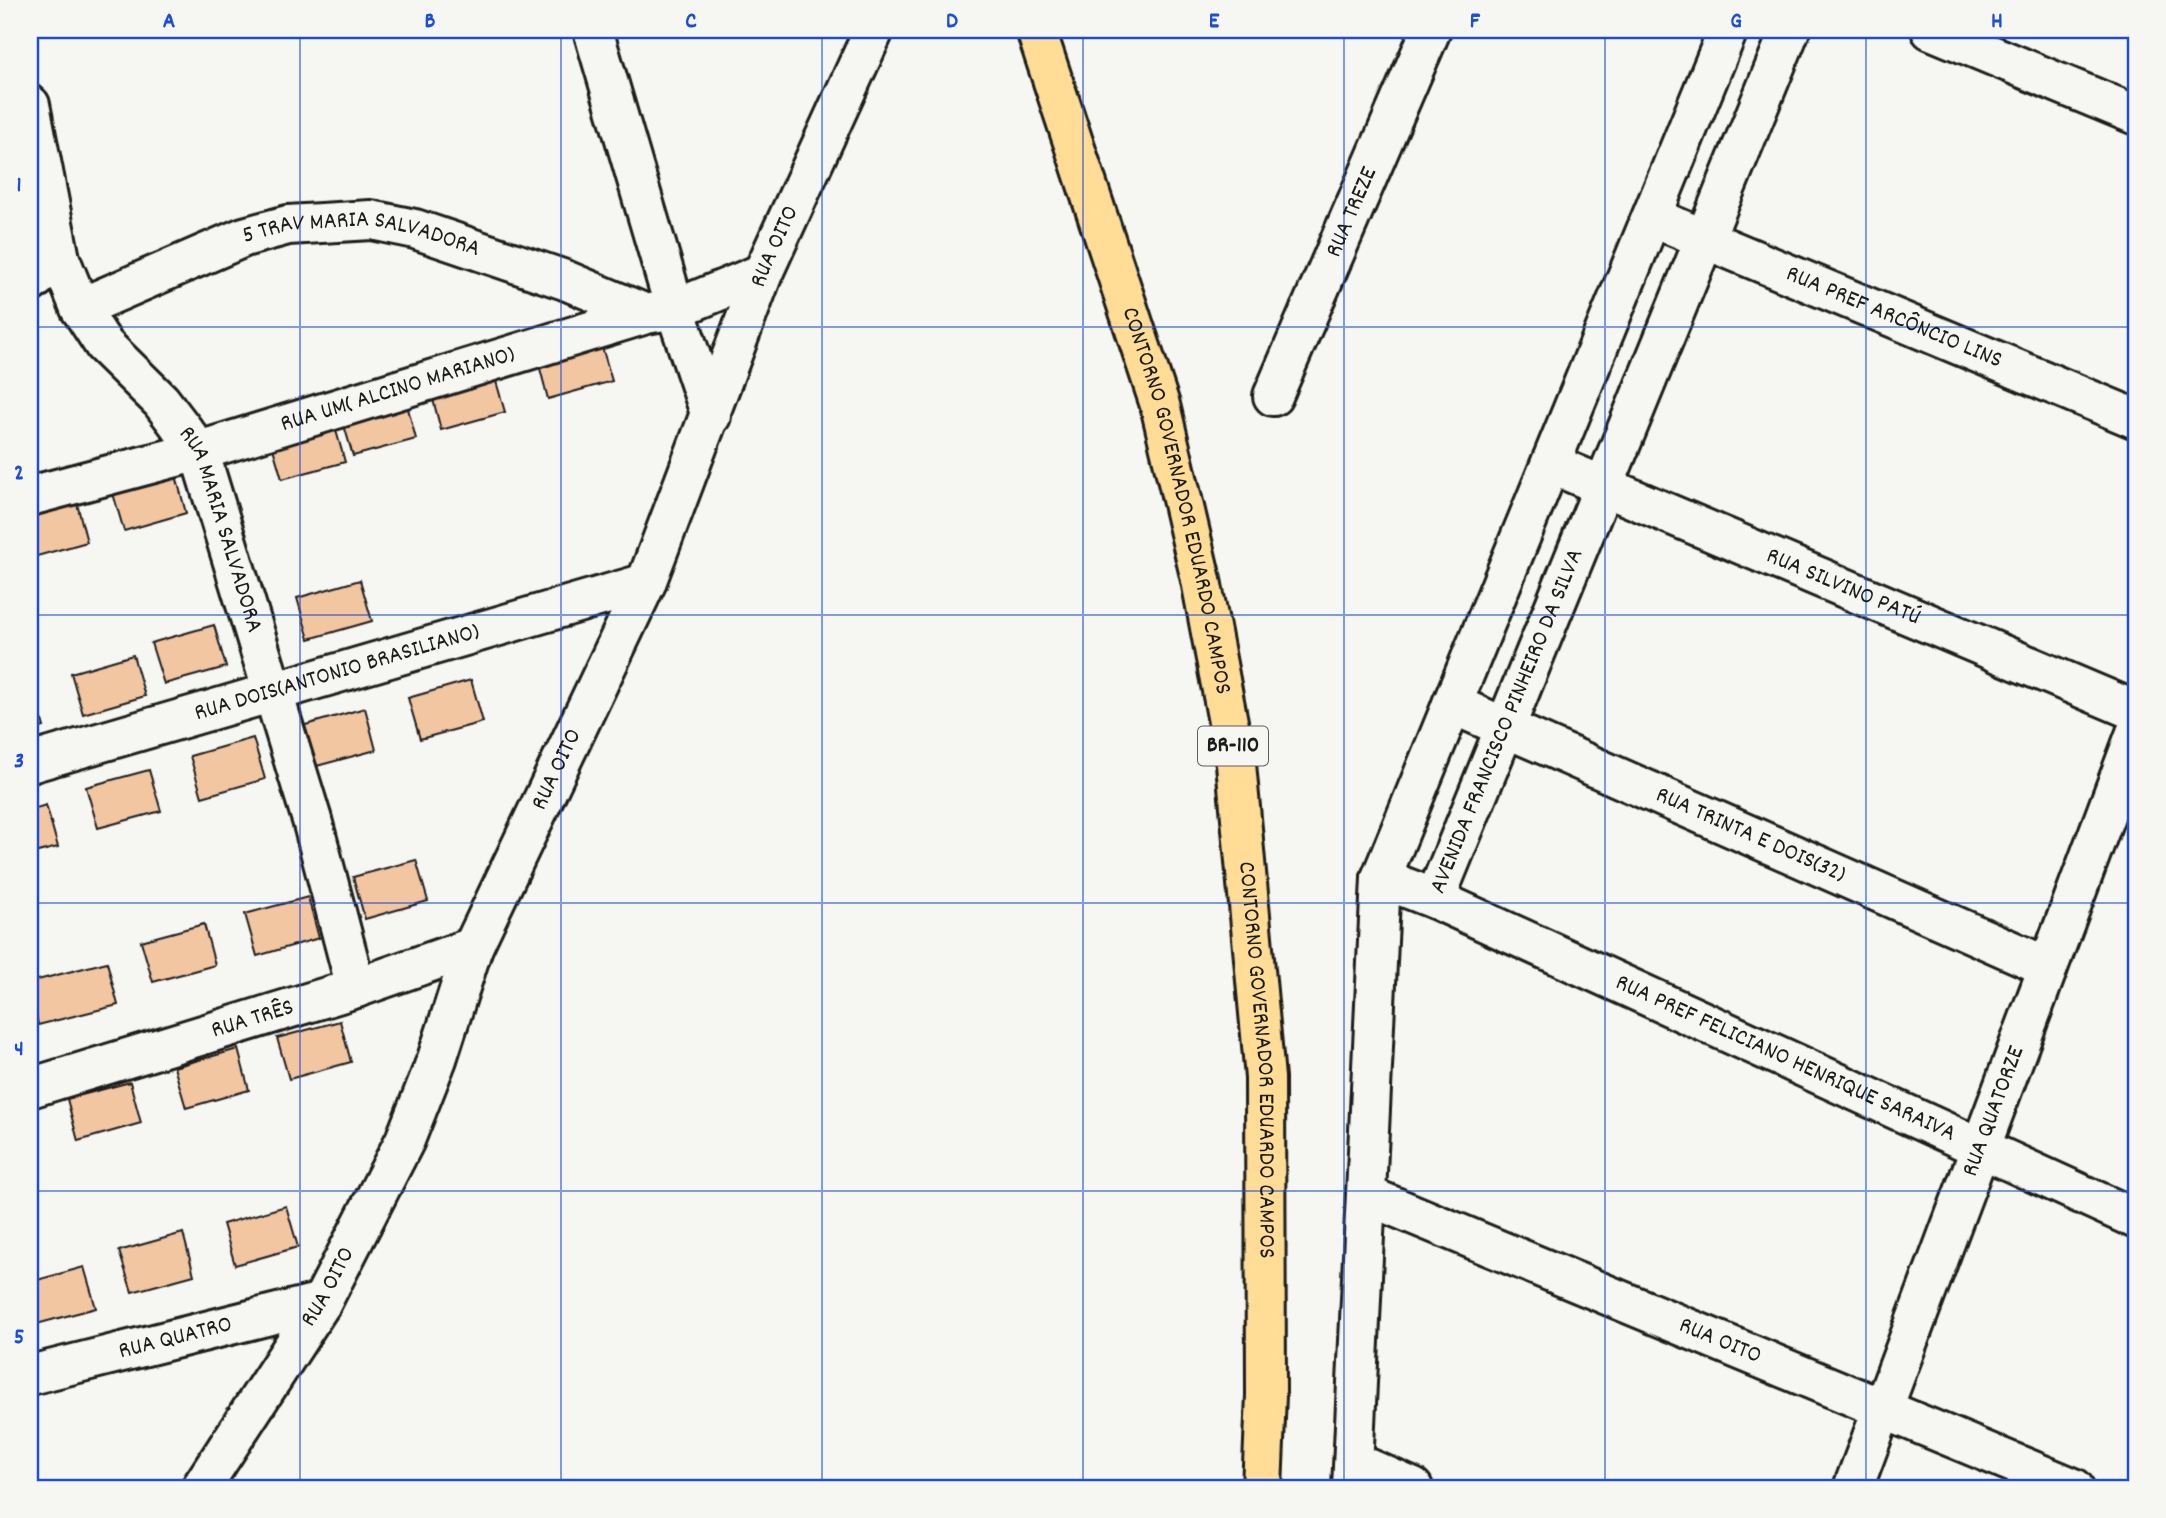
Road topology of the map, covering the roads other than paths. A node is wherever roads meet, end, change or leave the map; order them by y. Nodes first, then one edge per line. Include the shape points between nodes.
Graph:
1 (593, 30) edge
2 (874, 30) edge
3 (1036, 30) edge
4 (1430, 30) edge
5 (1728, 30) edge
6 (1790, 30) edge
7 (1931, 30) edge
8 (30, 105) edge
9 (2136, 115) edge
10 (1651, 217) junction
11 (1704, 240) junction
12 (60, 259) junction
13 (763, 273) junction
14 (30, 283) edge
15 (80, 308) junction
16 (660, 312) junction
17 (1273, 396) dead end
18 (711, 416) junction
19 (2136, 419) edge
20 (199, 451) junction
21 (1551, 464) junction
22 (1603, 486) junction
23 (30, 496) edge
24 (646, 583) junction
25 (272, 692) junction
26 (1452, 704) junction
27 (2136, 711) edge
28 (1505, 728) junction
29 (2136, 733) edge
30 (30, 763) edge
31 (1381, 878) junction
32 (1435, 899) junction
33 (473, 947) junction
34 (2048, 967) junction
35 (356, 988) junction
36 (30, 1088) edge
37 (1981, 1149) junction
38 (1366, 1195) junction
39 (2136, 1219) edge
40 (322, 1302) junction
41 (30, 1375) edge
42 (1883, 1409) junction
43 (1353, 1475) edge
44 (201, 1488) edge
45 (1262, 1488) edge
46 (1413, 1488) edge
47 (1853, 1488) edge
48 (2074, 1488) edge

1 - 16 street
2 - 13 street, RUA OITO
3 - 45 highway, CONTORNO GOVERNADOR EDUARDO CAMPOS / BR-110 via 1160,405 1201,580 1236,764 1265,1077
4 - 17 street, RUA TREZE
5 - 10 street
6 - 11 street, AVENIDA FRANCISCO PINHEIRO DA SILVA
7 - 9 street
8 - 12 street, RUA MARIA SALVADORA
10 - 11 street, RUA PREF ARCÔNCIO LINS
10 - 21 street
11 - 19 street, RUA PREF ARCÔNCIO LINS
11 - 22 street, AVENIDA FRANCISCO PINHEIRO DA SILVA
12 - 14 street
12 - 15 street, RUA MARIA SALVADORA
13 - 16 street, RUA UM( ALCINO MARIANO)
13 - 18 street, RUA OITO
15 - 16 street, 5 TRAV MARIA SALVADORA via 244,237 288,225 371,220 415,229
15 - 20 street, RUA MARIA SALVADORA via 104,345 160,401
16 - 18 street
16 - 20 street, RUA UM( ALCINO MARIANO)
18 - 24 street, RUA OITO
20 - 23 street, RUA UM( ALCINO MARIANO)
20 - 25 street, RUA MARIA SALVADORA
21 - 22 street, RUA SILVINO PATÚ
21 - 26 street
22 - 27 street, RUA SILVINO PATÚ
22 - 28 street, AVENIDA FRANCISCO PINHEIRO DA SILVA
24 - 25 street, RUA DOIS(ANTONIO BRASILIANO)
24 - 33 street, RUA OITO
25 - 30 street, RUA DOIS(ANTONIO BRASILIANO)
25 - 35 street, RUA MARIA SALVADORA via 312,820
26 - 28 street, RUA TRINTA E DOIS(32)
26 - 31 street
28 - 32 street, AVENIDA FRANCISCO PINHEIRO DA SILVA
28 - 34 street, RUA TRINTA E DOIS(32)
29 - 34 street, RUA QUATORZE
31 - 32 street, AVENIDA FRANCISCO PINHEIRO DA SILVA
31 - 38 street
32 - 37 street, RUA PREF FELICIANO HENRIQUE SARAIVA
33 - 35 street, RUA TRÊS
33 - 40 street, RUA OITO via 405,1140
34 - 37 street, RUA QUATORZE
35 - 36 street, RUA TRÊS
37 - 39 street, RUA PREF FELICIANO HENRIQUE SARAIVA
37 - 42 street, RUA QUATORZE
38 - 42 street, RUA OITO
38 - 43 street
40 - 41 street, RUA QUATRO
40 - 44 street, RUA OITO
42 - 47 street, RUA QUATORZE
42 - 48 street, RUA OITO
43 - 46 street

